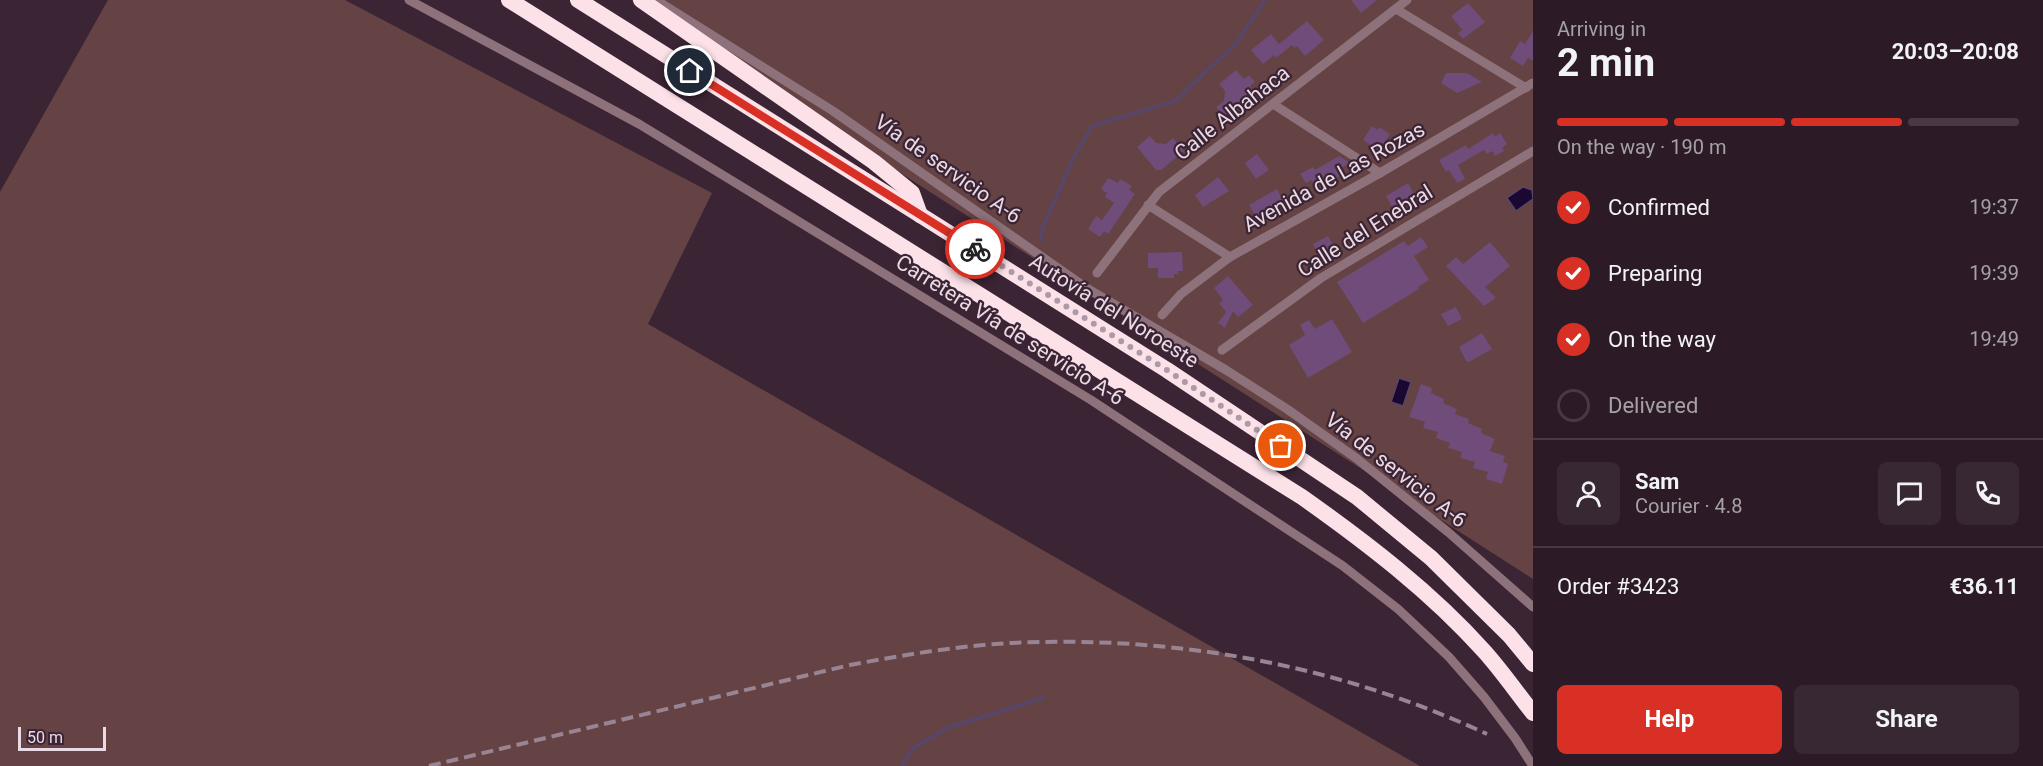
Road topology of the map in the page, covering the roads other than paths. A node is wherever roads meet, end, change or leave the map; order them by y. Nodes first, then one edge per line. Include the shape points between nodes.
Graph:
1 (409, 0) edge
2 (509, 0) edge
3 (578, 0) edge
4 (641, 0) edge
5 (656, 0) edge
6 (1407, 0) edge
7 (1396, 9) junction
8 (1530, 86) edge
9 (1273, 104) junction
10 (1533, 151) edge
11 (1380, 173) junction
12 (1148, 205) junction
13 (920, 215) junction
14 (1230, 257) junction
15 (1097, 273) dead end
16 (1162, 315) dead end
17 (1222, 350) dead end
18 (1533, 607) edge
19 (1533, 664) edge
20 (1533, 713) edge
21 (1533, 766) edge

1 - 21 street, Carretera Vía de servicio A-6 via 648,129 1091,400 1343,566 1398,609 1449,657 1484,697
2 - 20 highway via 1328,516 1442,608 1485,652
3 - 13 highway, Autovía del Noroeste
4 - 13 highway via 874,162 912,193
5 - 18 street, Vía de servicio A-6 via 833,111 1088,289 1287,409 1448,532
6 - 7 street, Calle Albahaca
7 - 8 street
7 - 9 street, Calle Albahaca
8 - 11 street, Avenida de Las Rozas
9 - 11 street
9 - 12 street, Calle Albahaca via 1159,192
10 - 17 street, Calle del Enebral via 1321,278
11 - 14 street, Avenida de Las Rozas
12 - 14 street
12 - 15 street, Calle Albahaca
13 - 19 highway, Autovía del Noroeste via 1167,370 1357,497 1431,558
14 - 16 street, Avenida de Las Rozas via 1181,294

